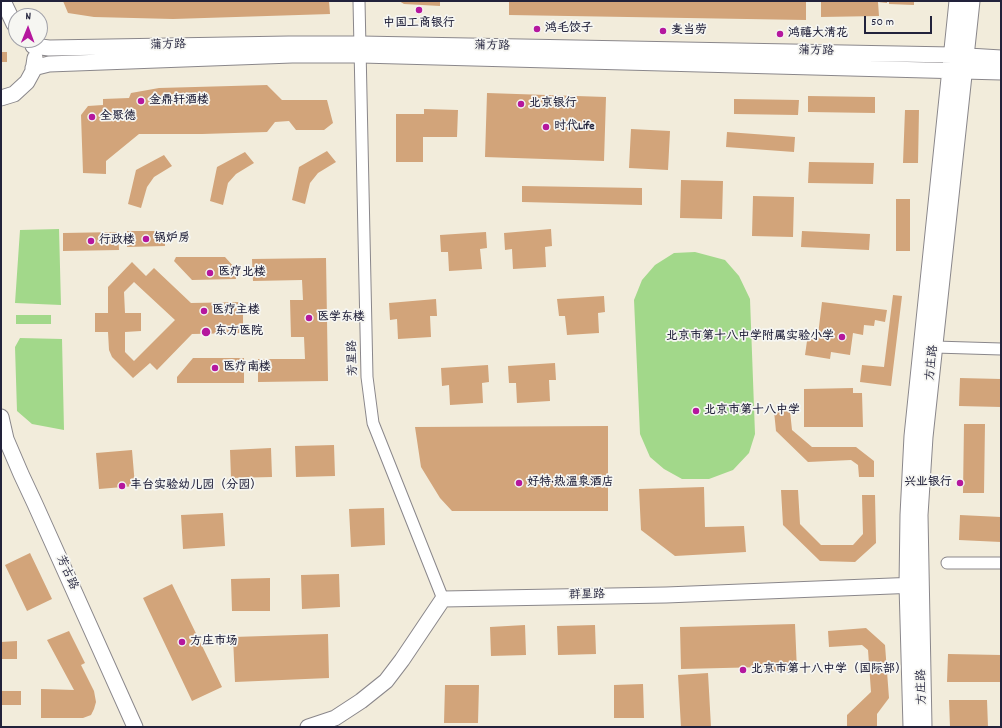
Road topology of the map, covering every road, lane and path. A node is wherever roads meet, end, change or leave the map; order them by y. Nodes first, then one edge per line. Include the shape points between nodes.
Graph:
1 (3, 1) edge
2 (359, 1) edge
3 (957, 1) edge
4 (972, 1) edge
5 (8, 16) edge
6 (32, 48) edge
7 (48, 48) edge
8 (361, 50) junction
9 (1001, 58) edge
10 (958, 63) junction
11 (34, 68) junction
12 (1001, 72) edge
13 (5, 97) edge
14 (1, 110) edge
15 (935, 347) junction
16 (1001, 349) edge
17 (1, 417) edge
18 (947, 563) dead end
19 (1001, 563) edge
20 (914, 585) junction
21 (444, 599) junction
22 (135, 727) edge
23 (308, 727) edge
24 (911, 727) edge
25 (924, 727) edge

1 - 5 street
2 - 8 street, 芳星路
3 - 10 street, 方庄路
4 - 10 street, 方庄路
6 - 11 street
7 - 8 street, 蒲方路 via 289,44
8 - 10 street, 蒲方路
8 - 11 street, 蒲方路 via 49,64
8 - 21 street, 芳星路 via 367,377 373,423
9 - 10 street
10 - 12 street
10 - 15 street, 方庄路
10 - 20 street, 方庄路 via 912,436 908,515
11 - 13 street via 18,91
13 - 14 street
15 - 16 street
15 - 20 street, 方庄路
17 - 22 street, 芳古路 via 6,439 21,474
18 - 19 street
20 - 21 street, 群星路 via 666,595
20 - 24 street, 方庄路
20 - 25 street, 方庄路
21 - 23 street via 386,681 335,718

